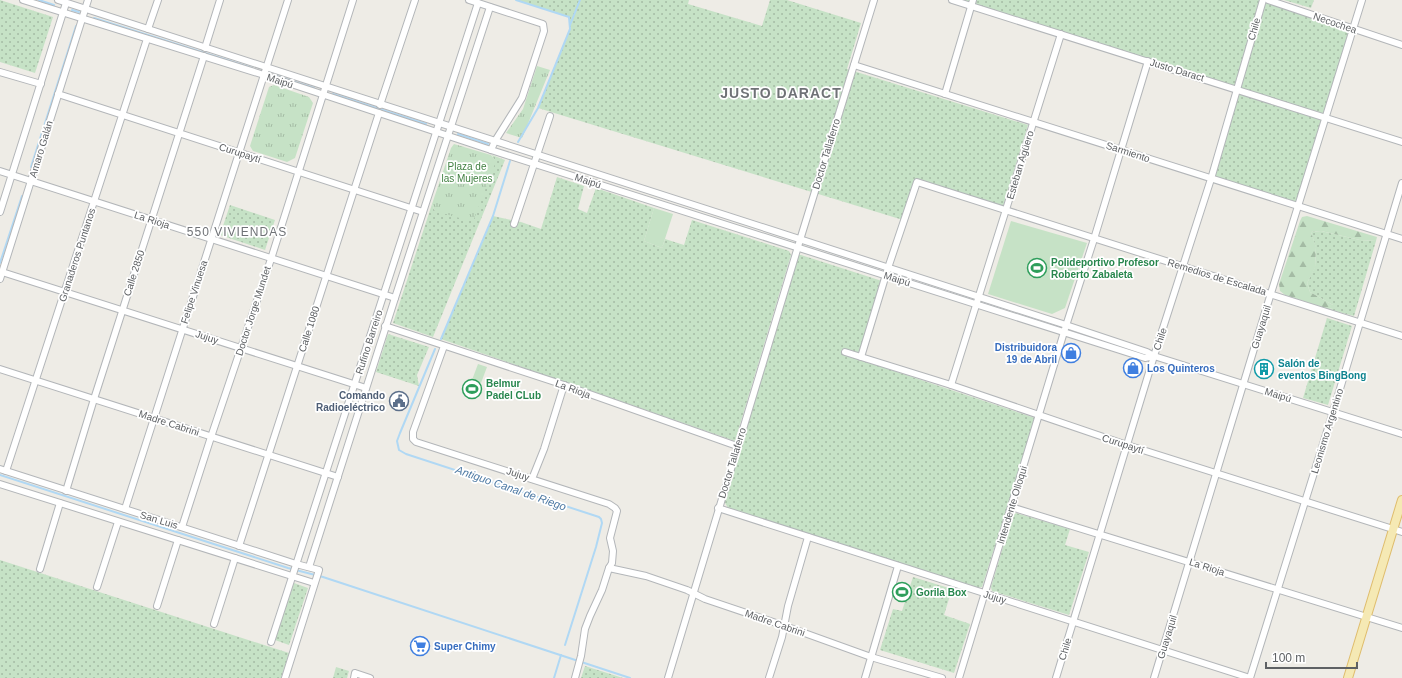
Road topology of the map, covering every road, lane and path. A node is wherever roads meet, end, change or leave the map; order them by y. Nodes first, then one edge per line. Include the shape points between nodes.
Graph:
1 (23, 0) edge
2 (58, 0) edge
3 (88, 0) edge
4 (158, 0) edge
5 (220, 0) edge
6 (288, 0) edge
7 (352, 0) edge
8 (415, 0) edge
9 (469, 0) edge
10 (874, 0) edge
11 (952, 0) edge
12 (1263, 0) edge
13 (1268, 0) edge
14 (1362, 0) edge
15 (66, 3) junction
16 (478, 3) junction
17 (972, 3) edge
18 (490, 7) junction
19 (86, 9) junction
20 (63, 13) junction
21 (82, 19) junction
22 (148, 29) junction
23 (1353, 29) junction
24 (1061, 34) junction
25 (147, 39) junction
26 (1402, 45) edge
27 (205, 48) junction
28 (204, 56) junction
29 (1148, 61) junction
30 (854, 65) junction
31 (266, 68) junction
32 (0, 72) edge
33 (264, 75) junction
34 (40, 84) junction
35 (325, 87) junction
36 (1237, 89) junction
37 (58, 94) junction
38 (322, 94) junction
39 (945, 94) junction
40 (380, 105) junction
41 (378, 113) junction
42 (122, 116) junction
43 (550, 116) dead end
44 (1326, 118) junction
45 (1033, 122) junction
46 (439, 123) junction
47 (450, 127) junction
48 (436, 132) junction
49 (179, 134) junction
50 (448, 136) junction
51 (495, 141) junction
52 (1402, 142) edge
53 (491, 150) junction
54 (1122, 150) junction
55 (239, 153) junction
56 (537, 155) junction
57 (534, 163) junction
58 (0, 172) edge
59 (297, 172) junction
60 (11, 175) junction
61 (1211, 179) junction
62 (31, 181) junction
63 (623, 183) junction
64 (1402, 183) edge
65 (354, 190) junction
66 (620, 191) junction
67 (94, 202) junction
68 (1298, 207) junction
69 (411, 209) junction
70 (1005, 210) junction
71 (711, 211) junction
72 (0, 212) edge
73 (423, 212) junction
74 (708, 219) junction
75 (151, 220) junction
76 (514, 224) dead end
77 (1387, 234) junction
78 (1094, 239) junction
79 (1402, 239) edge
80 (211, 240) junction
81 (800, 240) junction
82 (797, 248) junction
83 (271, 258) junction
84 (1184, 266) junction
85 (888, 268) junction
86 (2, 272) junction
87 (326, 276) junction
88 (886, 276) junction
89 (0, 279) edge
90 (65, 292) junction
91 (1271, 294) junction
92 (384, 295) junction
93 (979, 297) junction
94 (394, 298) junction
95 (976, 304) junction
96 (122, 310) junction
97 (1360, 322) junction
98 (1066, 325) junction
99 (386, 326) junction
100 (182, 329) junction
101 (1064, 332) junction
102 (1402, 336) edge
103 (444, 346) junction
104 (241, 348) junction
105 (845, 352) dead end
106 (1154, 356) junction
107 (861, 357) junction
108 (297, 366) junction
109 (0, 369) edge
110 (36, 380) junction
111 (355, 384) junction
112 (1243, 384) junction
113 (564, 385) junction
114 (951, 385) junction
115 (366, 388) junction
116 (94, 399) junction
117 (1333, 412) junction
118 (1039, 416) junction
119 (154, 418) junction
120 (1402, 434) edge
121 (211, 437) junction
122 (1127, 445) junction
123 (737, 446) junction
124 (268, 455) junction
125 (3, 470) edge
126 (324, 473) junction
127 (1216, 474) junction
128 (338, 477) junction
129 (532, 479) junction
130 (1, 484) edge
131 (0, 491) edge
132 (66, 491) junction
133 (1402, 500) edge
134 (1304, 502) junction
135 (60, 503) junction
136 (1011, 507) junction
137 (718, 508) junction
138 (125, 510) junction
139 (118, 522) junction
140 (182, 527) junction
141 (1393, 529) junction
142 (1402, 532) edge
143 (1100, 534) junction
144 (808, 537) junction
145 (178, 540) junction
146 (239, 546) junction
147 (235, 558) junction
148 (1190, 562) junction
149 (296, 564) junction
150 (898, 566) junction
151 (309, 567) junction
152 (608, 568) junction
153 (40, 569) dead end
154 (292, 576) junction
155 (314, 583) junction
156 (97, 587) dead end
157 (1278, 590) junction
158 (694, 593) junction
159 (985, 594) junction
160 (157, 606) dead end
161 (1366, 617) junction
162 (1073, 621) junction
163 (214, 624) dead end
164 (785, 626) junction
165 (1402, 628) edge
166 (271, 642) dead end
167 (1162, 650) junction
168 (871, 657) junction
169 (355, 676) edge
170 (284, 678) edge
171 (370, 678) edge
172 (575, 678) edge
173 (668, 678) edge
174 (768, 678) edge
175 (865, 678) edge
176 (942, 678) edge
177 (959, 678) edge
178 (1056, 678) edge
179 (1154, 678) edge
180 (1250, 678) edge
181 (1348, 678) edge

1 - 20 street, Maipú
2 - 15 street, Maipú
3 - 19 street
4 - 22 street
5 - 27 street
6 - 31 street
7 - 35 street
8 - 40 street
9 - 16 street
10 - 30 street, Doctor Tallaferro
11 - 17 street, Justo Daract
12 - 36 street, Chile
13 - 23 street, Necochea
14 - 23 street, Guayaquil
15 - 19 street, Maipú
15 - 20 street, Amaro Galán
16 - 18 street
16 - 46 street
17 - 24 street, Justo Daract
17 - 39 street
18 - 47 street
18 - 51 street via 543,24 544,35 522,98
19 - 21 street, Amaro Galán
19 - 22 street, Maipú
20 - 21 street, Maipú
20 - 34 street, Amaro Galán
21 - 25 street, Maipú
21 - 37 street, Amaro Galán
22 - 27 street, Maipú
23 - 26 street, Necochea
23 - 44 street, Guayaquil
24 - 29 street, Justo Daract
24 - 45 street, Esteban Agüero
25 - 28 street, Maipú
25 - 42 street, Granaderos Puntanos
27 - 31 street, Maipú
28 - 33 street, Maipú
28 - 49 street, Calle 2850
29 - 36 street, Justo Daract
29 - 54 street
30 - 39 street, Sarmiento
30 - 81 street, Doctor Tallaferro
31 - 33 street, Felipe Vinuesa
31 - 35 street, Maipú
32 - 34 street
33 - 38 street, Maipú
33 - 55 street, Felipe Vinuesa
34 - 60 street, Amaro Galán
35 - 38 street, Doctor Jorge Mundet
35 - 40 street, Maipú
36 - 44 street, Justo Daract
36 - 61 street, Chile
37 - 42 street, Curupaytí
37 - 62 street, Amaro Galán
38 - 41 street, Maipú
38 - 59 street, Doctor Jorge Mundet
39 - 45 street, Sarmiento
40 - 46 street, Maipú
41 - 48 street, Maipú
41 - 65 street, Calle 1080
42 - 49 street, Curupaytí
42 - 67 street, Granaderos Puntanos
43 - 56 street
44 - 52 street, Justo Daract
44 - 68 street, Guayaquil
45 - 54 street, Sarmiento
45 - 70 street, Esteban Agüero
46 - 47 street, Maipú
46 - 48 street, Rufino Barreiro
47 - 50 street, Rufino Barreiro
47 - 51 street, Maipú
48 - 50 street, Maipú
48 - 69 street, Rufino Barreiro
49 - 55 street, Curupaytí
49 - 75 street, Calle 2850
50 - 53 street, Maipú
50 - 73 street, Rufino Barreiro
51 - 53 street
51 - 56 street, Maipú
53 - 57 street, Maipú
54 - 61 street, Sarmiento
54 - 78 street
55 - 59 street, Curupaytí
55 - 80 street, Felipe Vinuesa
56 - 57 street
56 - 63 street, Maipú
57 - 66 street, Maipú
57 - 76 street
58 - 60 street, La Rioja
59 - 65 street, Curupaytí
59 - 83 street, Doctor Jorge Mundet
60 - 62 street, La Rioja
60 - 72 street, Amaro Galán
61 - 68 street, Sarmiento
61 - 84 street, Chile
62 - 67 street, La Rioja
62 - 86 street, Amaro Galán
63 - 66 street
63 - 71 street, Maipú
64 - 77 street, Leonismo Argentino
65 - 69 street, Curupaytí
65 - 87 street, Calle 1080
66 - 74 street, Maipú
67 - 75 street, La Rioja
67 - 90 street, Granaderos Puntanos
68 - 77 street, Sarmiento
68 - 91 street, Guayaquil
69 - 73 street, Curupaytí
69 - 92 street, Rufino Barreiro
70 - 78 street, Remedios de Escalada
70 - 85 street, Remedios de Escalada via 917,182
70 - 93 street, Esteban Agüero
71 - 74 street
71 - 81 street, Maipú
73 - 94 street, Rufino Barreiro
74 - 82 street, Maipú
75 - 80 street, La Rioja
75 - 96 street, Calle 2850
77 - 79 street, Sarmiento
77 - 97 street, Leonismo Argentino
78 - 84 street, Remedios de Escalada
78 - 98 street
80 - 83 street, La Rioja
80 - 100 street, Felipe Vinuesa
81 - 82 street, Doctor Tallaferro
81 - 85 street, Maipú
82 - 88 street, Maipú
82 - 123 street, Doctor Tallaferro
83 - 87 street, La Rioja
83 - 104 street, Doctor Jorge Mundet
84 - 91 street, Remedios de Escalada
84 - 106 street, Chile
85 - 88 street
85 - 93 street, Maipú
86 - 89 street, Amaro Galán
86 - 90 street, Jujuy
87 - 92 street, La Rioja
87 - 108 street, Calle 1080
88 - 95 street, Maipú
88 - 107 street
90 - 96 street, Jujuy
90 - 110 street, Granaderos Puntanos
91 - 97 street, Remedios de Escalada
91 - 112 street, Guayaquil
92 - 94 street, La Rioja
92 - 111 street, Rufino Barreiro
93 - 95 street, Esteban Agüero
93 - 98 street, Maipú
94 - 99 street, Rufino Barreiro
95 - 101 street, Maipú
95 - 114 street
96 - 100 street, Jujuy
96 - 116 street, Calle 2850
97 - 102 street, Remedios de Escalada
97 - 117 street, Leonismo Argentino
98 - 101 street, Intendente Olloqui
98 - 106 street, Maipú
99 - 103 street, La Rioja
99 - 115 street, Rufino Barreiro
100 - 104 street, Jujuy
100 - 119 street, Felipe Vinuesa
101 - 106 street, Maipú via 1145,358
101 - 118 street, Intendente Olloqui
103 - 113 street, La Rioja
103 - 129 street, Jujuy via 413,432 413,439
104 - 108 street, Jujuy
104 - 121 street, Doctor Jorge Mundet
105 - 107 street, Curupaytí
106 - 112 street, Maipú
106 - 122 street, Chile
107 - 114 street, Curupaytí
108 - 111 street, Jujuy
108 - 124 street, Calle 1080
109 - 110 street, Madre Cabrini
110 - 116 street, Madre Cabrini
110 - 125 street, Granaderos Puntanos
111 - 115 street, Jujuy
111 - 126 street, Rufino Barreiro
112 - 117 street, Maipú
112 - 127 street, Guayaquil
113 - 123 street, La Rioja
113 - 129 street via 544,450
114 - 118 street, Curupaytí
115 - 128 street, Rufino Barreiro
116 - 119 street, Madre Cabrini
116 - 132 street, Calle 2850
117 - 120 street, Maipú
117 - 134 street, Leonismo Argentino
118 - 122 street, Curupaytí
118 - 136 street, Intendente Olloqui
119 - 121 street, Madre Cabrini
119 - 138 street, Felipe Vinuesa
121 - 124 street, Madre Cabrini
121 - 140 street, Doctor Jorge Mundet
122 - 127 street, Curupaytí
122 - 143 street, Chile
123 - 137 street, Doctor Tallaferro
124 - 126 street, Madre Cabrini
124 - 146 street, Calle 1080
125 - 132 street, San Luis
126 - 128 street, Madre Cabrini
126 - 149 street, Rufino Barreiro
127 - 134 street, Curupaytí
127 - 148 street, Guayaquil
128 - 151 street, Rufino Barreiro
129 - 152 street, Jujuy via 610,504 618,511 610,538 614,551 612,563
130 - 131 street
130 - 135 street, San Luis
132 - 138 street, San Luis
133 - 141 main road
134 - 141 street, Curupaytí
134 - 157 street, Leonismo Argentino
135 - 139 street, San Luis
135 - 153 street
136 - 143 street, La Rioja
136 - 159 street, Intendente Olloqui
137 - 144 street, Jujuy
137 - 158 street, Doctor Tallaferro
138 - 140 street, San Luis
139 - 145 street, San Luis
139 - 156 street
140 - 146 street, San Luis
141 - 142 street, Curupaytí
141 - 161 main road
143 - 148 street, La Rioja
143 - 162 street, Chile
144 - 150 street, Jujuy
144 - 164 street via 788,606
145 - 147 street, San Luis
145 - 160 street
146 - 149 street, San Luis
147 - 154 street, San Luis
147 - 163 street
148 - 157 street, La Rioja
148 - 167 street, Guayaquil
149 - 151 street, San Luis
149 - 154 street, Rufino Barreiro
150 - 159 street, Jujuy
150 - 168 street
151 - 155 street, San Luis via 319,570
152 - 158 street, Madre Cabrini via 646,576
152 - 172 street via 586,629
154 - 155 street, San Luis
154 - 166 street, Rufino Barreiro
155 - 170 street
157 - 161 street, La Rioja
157 - 180 street, Leonismo Argentino
158 - 164 street, Madre Cabrini via 704,599
158 - 173 street, Doctor Tallaferro
159 - 162 street, Jujuy
159 - 177 street, Intendente Olloqui
161 - 165 street, La Rioja
161 - 181 main road
162 - 167 street, Jujuy
162 - 178 street, Chile
164 - 168 street, Madre Cabrini
164 - 174 street
167 - 179 street, Guayaquil
167 - 180 street, Jujuy
168 - 175 street
168 - 176 street, Madre Cabrini
169 - 171 street

